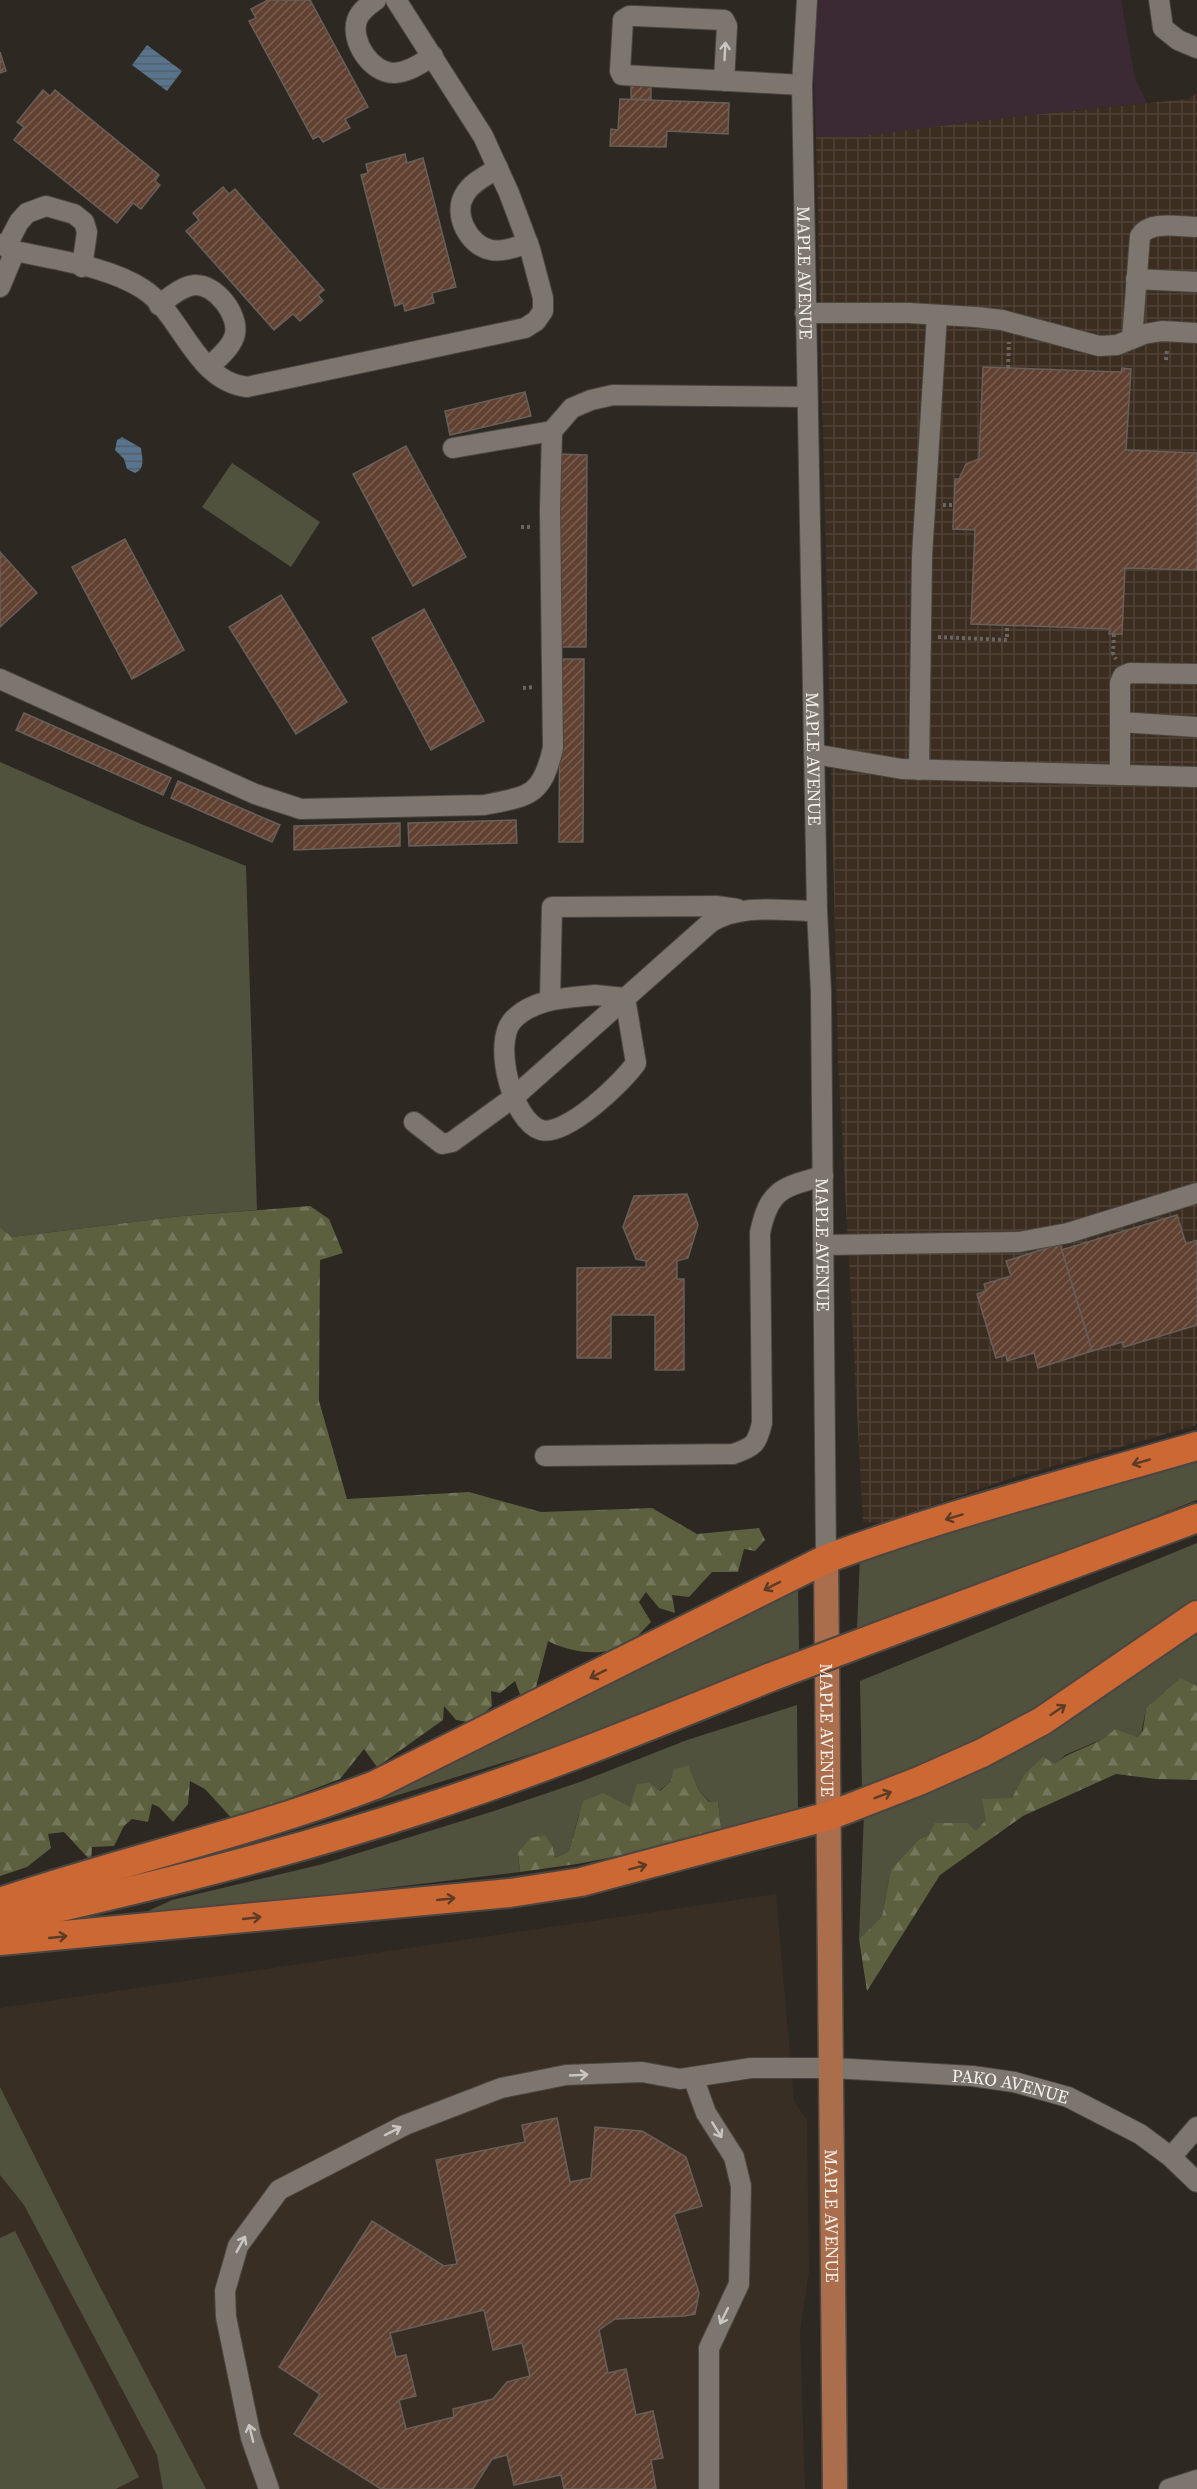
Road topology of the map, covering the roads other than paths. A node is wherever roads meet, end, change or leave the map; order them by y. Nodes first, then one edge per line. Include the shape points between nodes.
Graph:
1 (376, 0) edge
2 (396, 0) edge
3 (807, 0) edge
4 (1159, 0) edge
5 (1197, 48) edge
6 (433, 56) junction
7 (724, 81) junction
8 (802, 85) junction
9 (498, 168) junction
10 (1197, 227) edge
11 (528, 243) junction
12 (7, 247) edge
13 (82, 267) junction
14 (1136, 279) junction
15 (1197, 282) edge
16 (0, 287) edge
17 (159, 305) junction
18 (805, 313) junction
19 (937, 315) junction
20 (1197, 333) edge
21 (1132, 339) junction
22 (209, 367) junction
23 (807, 397) junction
24 (552, 431) junction
25 (453, 448) dead end
26 (1197, 674) edge
27 (0, 679) edge
28 (1120, 722) junction
29 (1197, 727) edge
30 (814, 754) junction
31 (919, 770) junction
32 (1120, 775) junction
33 (1197, 777) edge
34 (740, 910) junction
35 (817, 911) junction
36 (625, 998) junction
37 (550, 1000) junction
38 (514, 1097) junction
39 (414, 1122) dead end
40 (823, 1176) junction
41 (1197, 1193) edge
42 (824, 1245) junction
43 (1197, 1446) edge
44 (545, 1456) dead end
45 (1197, 1518) edge
46 (826, 1559) junction
47 (1197, 1615) edge
48 (829, 1816) junction
49 (0, 1902) edge
50 (0, 1921) edge
51 (0, 1941) edge
52 (833, 2068) junction
53 (693, 2077) junction
54 (1197, 2127) edge
55 (1172, 2157) junction
56 (1197, 2182) edge
57 (1197, 2480) edge
58 (269, 2489) edge
59 (709, 2489) edge
60 (835, 2489) edge
61 (1169, 2489) edge

1 - 6 street via 356,23 357,41 372,62 396,73
2 - 6 street
3 - 8 street, MAPLE AVENUE
4 - 5 street via 1163,28
6 - 9 street via 483,136
7 -> 7 street via 724,20 629,16 623,20 622,75
7 - 8 street
8 - 18 street, MAPLE AVENUE
9 - 11 street
9 - 11 street via 464,195 462,221 474,240 488,250
10 - 14 street via 1144,228
11 - 22 street via 543,311 525,328 247,387 232,385
12 - 13 street
12 - 13 street via 27,213 46,206 74,214 84,222 87,232
12 - 16 street
13 - 17 street via 126,279 146,290
14 - 15 street
14 - 21 street
17 - 22 street
17 - 22 street via 180,290 197,285 210,289 226,305 233,315 235,335
18 - 19 street
18 - 23 street, MAPLE AVENUE
19 - 21 street via 1010,322 1099,346
19 - 31 street via 922,556
20 - 21 street via 1162,331
23 - 24 street via 613,395 572,408
23 - 30 street, MAPLE AVENUE
24 - 25 street
24 - 27 street via 553,748 547,771 533,792 484,805 301,808 255,794
26 - 28 street via 1123,676
28 - 29 street
28 - 32 street
30 - 31 street
30 - 35 street, MAPLE AVENUE
31 - 32 street
32 - 33 street
34 - 35 street
34 - 36 street via 711,922
34 - 37 street via 716,906 552,907
35 - 40 street, MAPLE AVENUE
36 - 37 street via 595,995
36 - 38 street
36 - 38 street via 636,1063 621,1081 589,1109 556,1129 542,1130 529,1122
37 - 38 street via 529,1008 505,1032 505,1064
38 - 39 street via 452,1142 442,1144
40 - 42 street, MAPLE AVENUE
40 - 44 street via 786,1186 765,1211 760,1233 762,1423 757,1441 733,1454
41 - 42 street via 1068,1233 1019,1242
42 - 46 street, MAPLE AVENUE
43 -> 46 highway via 955,1516
45 - 50 highway, bridge via 771,1677 554,1764 425,1809 217,1869
46 - 48 main road, MAPLE AVENUE
46 -> 49 highway via 375,1785 317,1807
48 -> 47 highway via 920,1781 1022,1732
51 -> 48 highway via 510,1893 581,1882
48 - 52 main road, MAPLE AVENUE
52 - 53 street, PAKO AVENUE via 751,2068
52 - 55 street, PAKO AVENUE via 972,2076 1025,2085 1079,2102 1140,2133
52 - 60 main road, MAPLE AVENUE
58 -> 53 street, PAKO AVENUE via 251,2438 226,2317 225,2291 238,2246 279,2190 405,2125 501,2088 566,2076 642,2072 680,2079
53 -> 59 street via 706,2113 734,2157 741,2186 739,2284 709,2348
54 - 55 street
55 - 56 street, PAKO AVENUE
57 - 61 street

